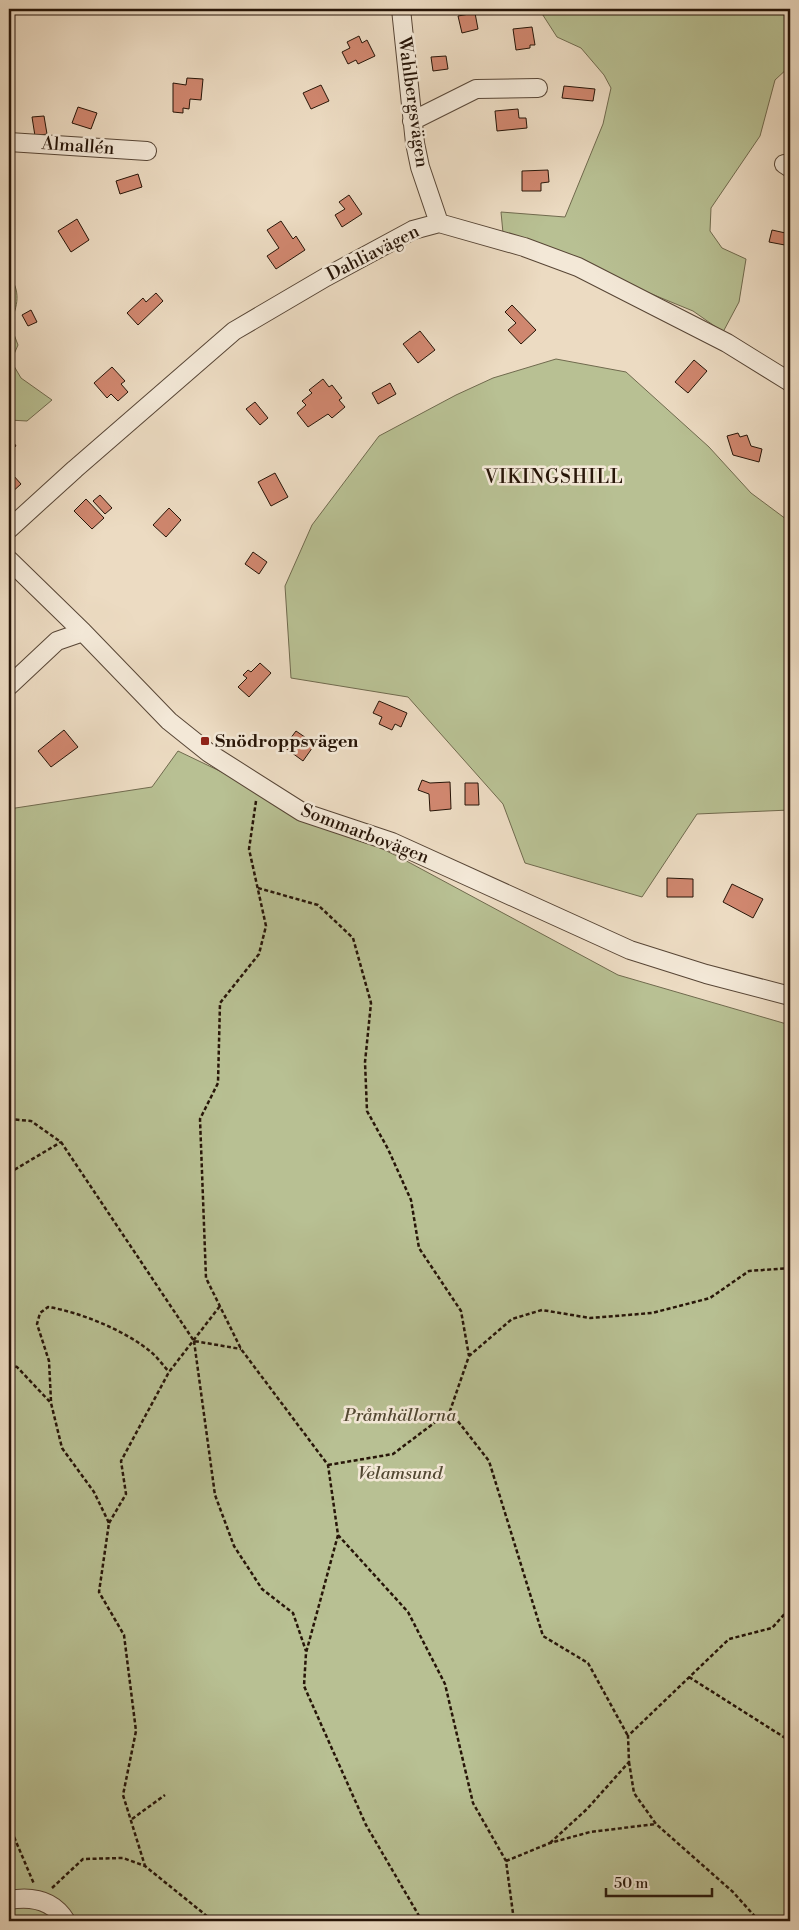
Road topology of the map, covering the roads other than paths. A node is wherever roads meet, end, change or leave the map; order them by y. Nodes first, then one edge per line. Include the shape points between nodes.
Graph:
1 (401, 9) edge
2 (538, 88) dead end
3 (412, 121) junction
4 (9, 142) edge
5 (147, 151) dead end
6 (439, 223) junction
7 (790, 382) edge
8 (9, 529) edge
9 (9, 560) edge
10 (83, 632) junction
11 (9, 686) edge
12 (790, 996) edge
13 (9, 1900) edge
14 (66, 1921) edge

1 - 3 street, Wahlbergsvägen
2 - 3 street via 476,89
3 - 6 street, Wahlbergsvägen via 420,167
4 - 5 street, Almallén
6 - 7 street, Dahliavägen via 578,266 727,343
6 - 8 street, Dahliavägen via 414,230 234,331
9 - 10 street, Sommarbovägen
10 - 11 street via 57,641
10 - 12 street, Sommarbovägen via 169,721 209,752 302,812 392,842 630,950
13 - 14 street via 40,1898 61,1913

